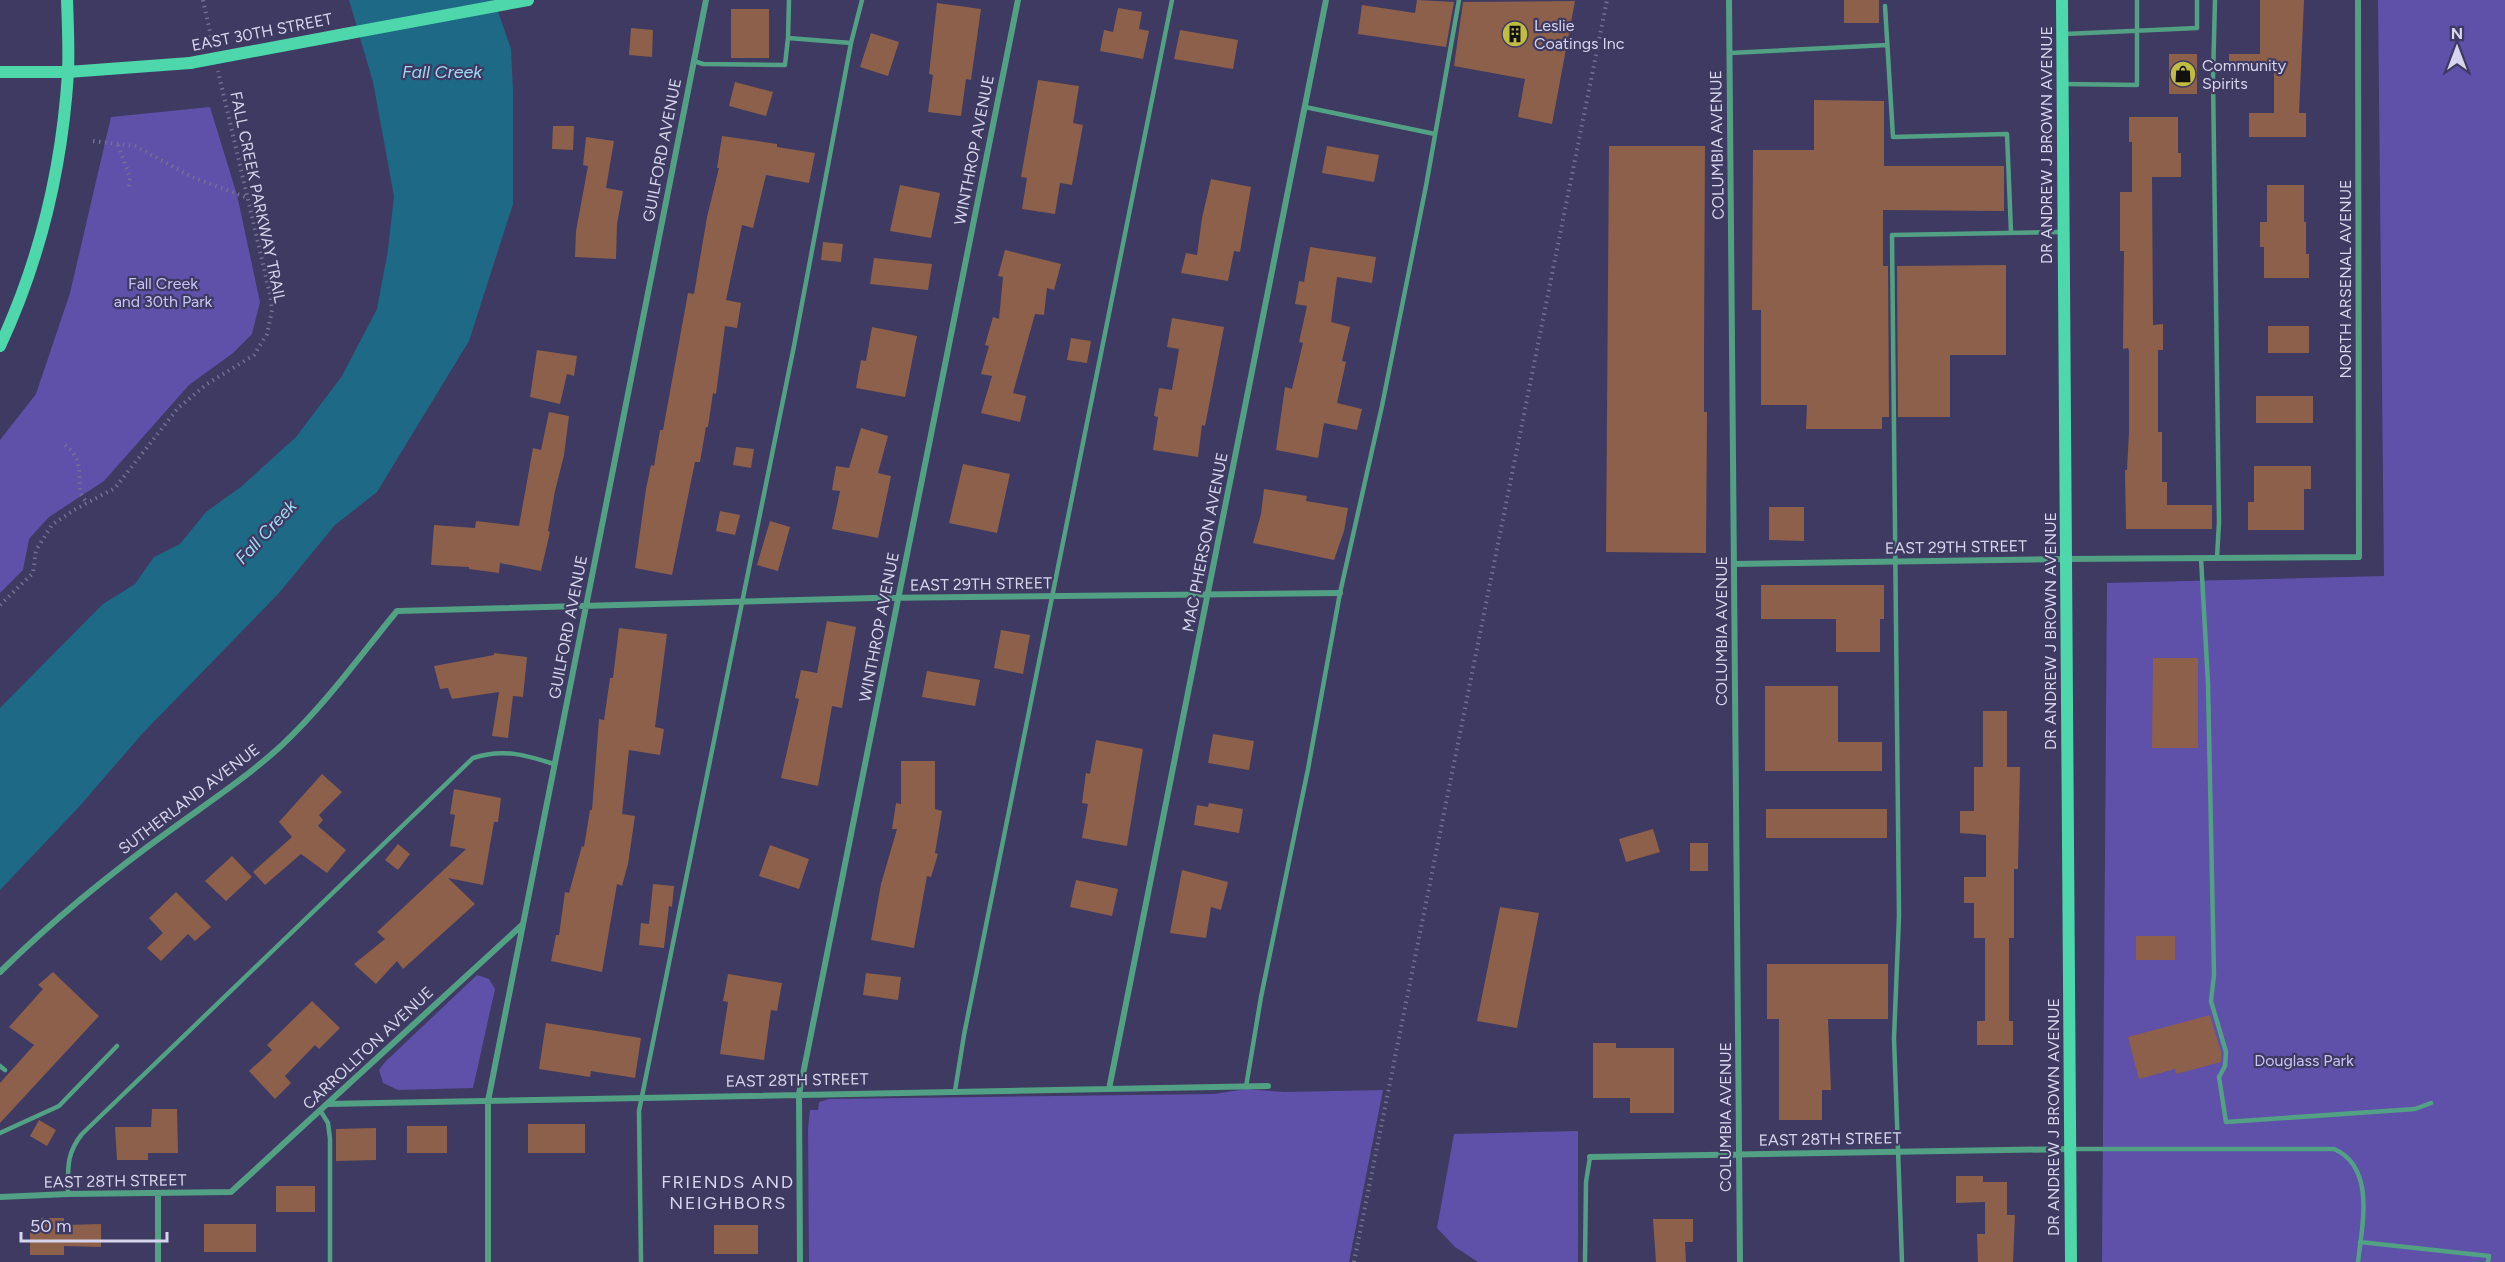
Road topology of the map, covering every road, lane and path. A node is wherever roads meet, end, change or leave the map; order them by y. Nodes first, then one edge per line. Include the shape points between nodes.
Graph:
1 (68, 0) edge
2 (202, 0) edge
3 (528, 0) edge
4 (706, 0) edge
5 (789, 0) edge
6 (862, 0) edge
7 (1018, 0) edge
8 (1172, 0) edge
9 (1326, 0) edge
10 (1459, 0) edge
11 (1607, 0) edge
12 (1729, 0) edge
13 (2062, 0) edge
14 (2137, 0) edge
15 (2197, 0) edge
16 (2215, 0) edge
17 (2358, 0) edge
18 (1885, 6) dead end
19 (2137, 29) junction
20 (2062, 34) junction
21 (788, 38) junction
22 (851, 43) junction
23 (1887, 45) junction
24 (1730, 53) junction
25 (215, 55) dead end
26 (694, 61) junction
27 (217, 66) dead end
28 (0, 72) edge
29 (68, 72) junction
30 (2062, 84) junction
31 (1305, 108) junction
32 (1435, 134) junction
33 (93, 141) dead end
34 (118, 144) junction
35 (129, 187) dead end
36 (248, 198) junction
37 (2063, 231) junction
38 (2011, 232) junction
39 (0, 346) edge
40 (65, 445) dead end
41 (87, 503) junction
42 (2359, 557) joint
43 (2201, 558) junction
44 (2217, 558) junction
45 (2066, 559) junction
46 (1895, 562) junction
47 (1734, 564) junction
48 (1340, 592) junction
49 (1208, 594) junction
50 (1052, 596) junction
51 (898, 599) junction
52 (742, 602) junction
53 (0, 605) edge
54 (586, 605) junction
55 (555, 764) junction
56 (523, 924) junction
57 (0, 972) edge
58 (117, 1046) dead end
59 (0, 1066) edge
60 (5, 1070) dead end
61 (1268, 1086) dead end
62 (1246, 1087) junction
63 (1109, 1089) junction
64 (955, 1091) junction
65 (799, 1094) junction
66 (642, 1097) junction
67 (488, 1101) junction
68 (2430, 1103) dead end
69 (327, 1104) junction
70 (320, 1110) junction
71 (0, 1133) edge
72 (2070, 1149) junction
73 (1899, 1151) junction
74 (1739, 1153) junction
75 (1590, 1157) joint
76 (231, 1192) joint
77 (158, 1193) junction
78 (68, 1194) junction
79 (0, 1197) edge
80 (2360, 1242) junction
81 (158, 1262) edge
82 (330, 1262) edge
83 (488, 1262) edge
84 (641, 1262) edge
85 (800, 1262) edge
86 (1354, 1262) edge
87 (1585, 1262) edge
88 (1740, 1262) edge
89 (1902, 1262) edge
90 (2071, 1262) edge
91 (2358, 1262) edge
92 (2488, 1262) edge

1 - 29 main road
2 - 25 path
3 - 29 main road, EAST 30TH STREET, bridge via 190,63
4 - 26 street, GUILFORD AVENUE
5 - 21 lane
6 - 22 lane
7 - 51 street, WINTHROP AVENUE
8 - 50 lane
9 - 31 street, MAC PHERSON AVENUE
10 - 32 lane
11 - 86 path
12 - 24 street, COLUMBIA AVENUE
13 - 20 main road, DR ANDREW J BROWN AVENUE
14 - 19 lane
15 - 19 lane via 2197,28
16 - 44 lane
17 - 42 street, NORTH ARSENAL AVENUE
18 - 23 lane
19 - 20 lane
19 - 30 lane via 2137,85
20 - 30 main road, DR ANDREW J BROWN AVENUE
21 - 22 lane
21 - 26 lane via 785,65
22 - 52 lane
23 - 24 lane
23 - 38 lane via 1893,137 2007,134
24 - 47 street, COLUMBIA AVENUE
26 - 54 street, GUILFORD AVENUE
27 - 36 path, FALL CREEK PARKWAY TRAIL
28 - 29 main road, EAST 30TH STREET
29 - 39 main road via 48,214
30 - 37 main road, DR ANDREW J BROWN AVENUE
31 - 32 lane
31 - 49 street, MAC PHERSON AVENUE
32 - 48 lane via 1382,406
33 - 34 path
34 - 35 path via 130,177
34 - 36 path via 135,146 192,177
36 - 41 path, FALL CREEK PARKWAY TRAIL via 272,310 267,334 254,354 178,408 115,488
37 - 38 lane
37 - 45 main road, DR ANDREW J BROWN AVENUE
38 - 46 lane via 1892,235
40 - 41 path via 76,456 80,493
41 - 53 path, FALL CREEK PARKWAY TRAIL via 52,525 36,550 33,573
42 - 44 street, EAST 29TH STREET
43 - 44 street, EAST 29TH STREET
43 - 45 street, EAST 29TH STREET
43 - 68 lane via 2208,683 2214,975 2211,1001 2226,1052 2219,1077 2226,1122 2415,1109
45 - 46 street, EAST 29TH STREET
45 - 72 main road, DR ANDREW J BROWN AVENUE
46 - 47 street, EAST 29TH STREET
46 - 73 lane via 1899,916 1894,1038
47 - 74 street, COLUMBIA AVENUE
48 - 49 street, EAST 29TH STREET
48 - 62 lane
49 - 50 street, EAST 29TH STREET
49 - 63 street, MAC PHERSON AVENUE
50 - 51 street, EAST 29TH STREET
50 - 64 lane
51 - 52 street, EAST 29TH STREET
51 - 65 street, WINTHROP AVENUE
52 - 54 street, EAST 29TH STREET
52 - 66 lane
54 - 55 street, GUILFORD AVENUE
54 - 57 street, SUTHERLAND AVENUE via 397,611 282,745 99,885
55 - 56 street, GUILFORD AVENUE
55 - 78 lane via 503,752 473,758 82,1134 71,1147
56 - 67 street, GUILFORD AVENUE
56 - 69 street, CARROLLTON AVENUE
58 - 71 lane via 59,1106
59 - 60 lane
61 - 62 street, EAST 28TH STREET
62 - 63 street, EAST 28TH STREET
63 - 64 street, EAST 28TH STREET
64 - 65 street, EAST 28TH STREET
65 - 66 street, EAST 28TH STREET
65 - 85 street, WINTHROP AVENUE
66 - 67 street, EAST 28TH STREET
66 - 84 lane
67 - 69 street, EAST 28TH STREET
67 - 83 street, GUILFORD AVENUE
69 - 70 street, CARROLLTON AVENUE
70 - 76 street, CARROLLTON AVENUE
70 - 82 lane via 328,1123 330,1139
72 - 73 street, EAST 28TH STREET
72 - 80 lane via 2334,1149 2347,1154 2357,1168 2364,1197
72 - 90 main road, DR ANDREW J BROWN AVENUE
73 - 74 street, EAST 28TH STREET
73 - 89 lane
74 - 75 street, EAST 28TH STREET
74 - 88 street, COLUMBIA AVENUE
75 - 87 lane
76 - 77 street, EAST 28TH STREET
77 - 78 street, EAST 28TH STREET
77 - 81 street
78 - 79 street, EAST 28TH STREET
80 - 91 lane
80 - 92 lane via 2489,1256

